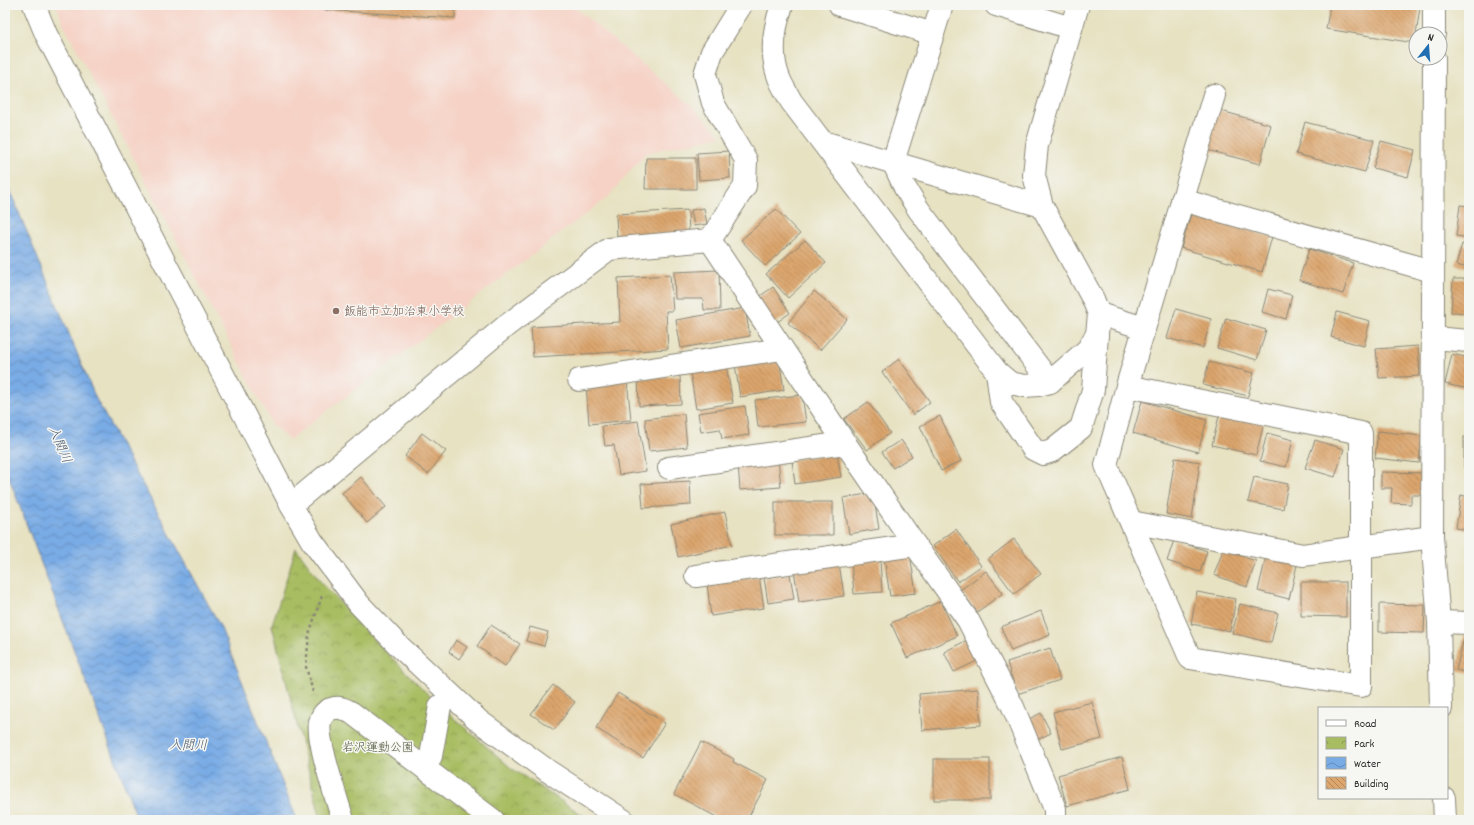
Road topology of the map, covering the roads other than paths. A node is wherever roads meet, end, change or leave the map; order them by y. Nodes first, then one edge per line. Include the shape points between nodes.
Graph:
1 (34, 5) edge
2 (741, 5) edge
3 (782, 5) edge
4 (840, 5) edge
5 (942, 5) edge
6 (996, 5) edge
7 (1078, 5) edge
8 (1434, 5) edge
9 (1434, 26) edge
10 (1071, 28) junction
11 (933, 34) junction
12 (1434, 66) edge
13 (1214, 95) dead end
14 (823, 142) junction
15 (894, 162) junction
16 (1182, 200) junction
17 (1042, 206) junction
18 (710, 240) junction
19 (1432, 271) junction
20 (1098, 324) junction
21 (1144, 328) junction
22 (1433, 338) junction
23 (1469, 341) edge
24 (782, 349) junction
25 (996, 372) junction
26 (579, 380) dead end
27 (1050, 382) junction
28 (1127, 386) junction
29 (845, 443) junction
30 (669, 468) dead end
31 (291, 504) junction
32 (1131, 522) junction
33 (1432, 537) junction
34 (915, 545) junction
35 (1362, 547) junction
36 (696, 576) dead end
37 (1439, 622) junction
38 (1469, 623) edge
39 (440, 706) dead end
40 (1441, 707) edge
41 (425, 768) junction
42 (1444, 799) edge
43 (342, 820) edge
44 (493, 820) edge
45 (623, 820) edge
46 (1055, 820) edge
47 (1445, 820) edge

1 - 31 street via 46,34
2 - 18 street via 712,52 705,74 713,103 746,160 745,186
3 - 14 street via 775,24 774,53 779,78 791,101
4 - 11 street
5 - 11 street
6 - 10 street
7 - 10 street
8 - 9 street
10 - 17 street via 1038,145 1034,175
11 - 15 street
12 - 19 street
13 - 16 street
14 - 15 street
14 - 25 street
15 - 17 street
15 - 27 street via 905,188 919,210
16 - 19 street
16 - 21 street
17 - 20 street via 1093,299
18 - 24 street
18 - 31 street via 609,249 506,326
19 - 22 street
20 - 21 street
20 - 25 street via 1093,390 1081,428 1052,451 1043,454 1034,449 1025,437 1001,402
20 - 27 street via 1088,350
21 - 28 street
22 - 23 street
22 - 33 street
24 - 26 street
24 - 29 street
25 - 27 street via 1010,383 1025,386
28 - 32 street via 1106,465
28 - 35 street via 1361,433
29 - 30 street
29 - 34 street
31 - 45 street via 312,541 359,604 398,645 479,721 548,771
32 - 35 street via 1303,555
32 - 35 street via 1190,658 1361,686
33 - 35 street
33 - 37 street
34 - 36 street
34 - 46 street via 968,620 1013,707 1055,809
37 - 38 street
37 - 40 street
39 - 41 street via 431,756
41 - 43 street via 346,709 330,709 324,713 320,726 323,750
41 - 44 street
42 - 47 street

